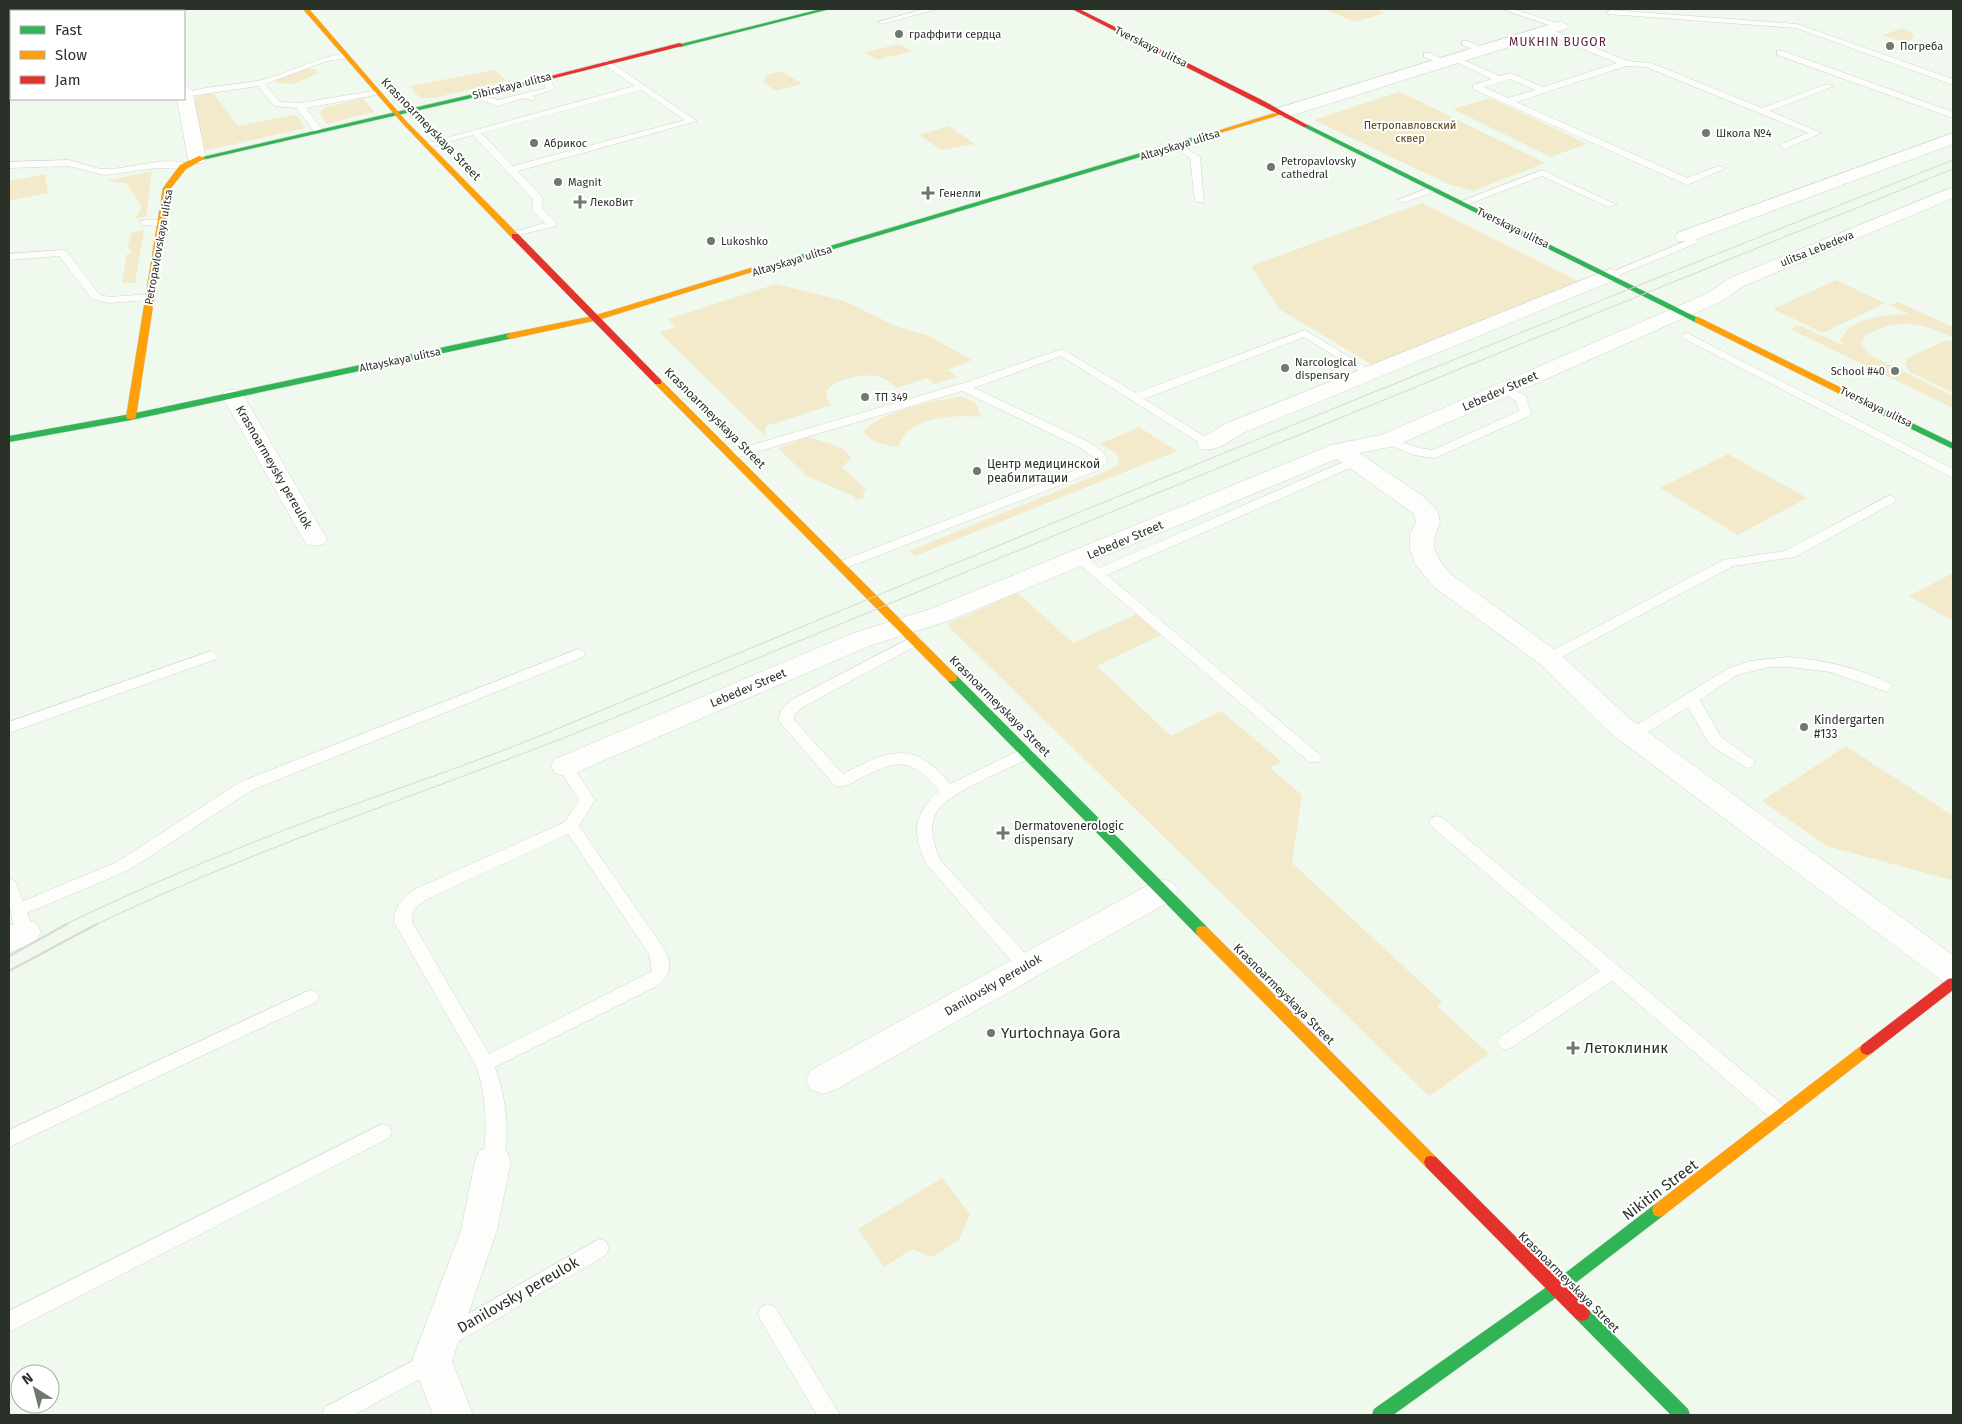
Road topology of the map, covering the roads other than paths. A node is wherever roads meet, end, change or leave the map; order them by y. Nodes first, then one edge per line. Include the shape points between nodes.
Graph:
1 (306, 9) edge
2 (827, 9) edge
3 (933, 9) edge
4 (1075, 9) edge
5 (1506, 9) edge
6 (1636, 9) edge
7 (1611, 12) dead end
8 (1624, 13) junction
9 (882, 22) dead end
10 (1553, 28) junction
11 (1465, 43) dead end
12 (1483, 50) junction
13 (1780, 53) dead end
14 (1427, 55) dead end
15 (346, 56) junction
16 (1448, 61) junction
17 (1625, 62) junction
18 (607, 63) junction
19 (546, 78) junction
20 (1500, 79) junction
21 (1953, 82) edge
22 (260, 83) junction
23 (1830, 86) dead end
24 (643, 88) junction
25 (1543, 90) junction
26 (185, 92) edge
27 (376, 92) junction
28 (473, 96) junction
29 (185, 100) edge
30 (1509, 102) junction
31 (300, 106) junction
32 (539, 106) dead end
33 (547, 112) junction
34 (1762, 112) junction
35 (1281, 113) junction
36 (396, 114) junction
37 (1953, 115) edge
38 (318, 131) junction
39 (475, 132) junction
40 (1953, 138) edge
41 (426, 145) junction
42 (1176, 146) junction
43 (1785, 146) dead end
44 (190, 162) junction
45 (9, 165) edge
46 (1722, 168) dead end
47 (512, 170) junction
48 (1433, 189) junction
49 (1953, 192) edge
50 (1402, 200) dead end
51 (1200, 201) dead end
52 (1462, 203) junction
53 (1612, 204) dead end
54 (145, 223) dead end
55 (162, 223) junction
56 (514, 235) junction
57 (1688, 239) joint
58 (9, 257) edge
59 (1610, 275) junction
60 (150, 297) junction
61 (1683, 311) junction
62 (595, 318) junction
63 (1687, 336) dead end
64 (1371, 374) junction
65 (963, 387) junction
66 (1504, 389) junction
67 (233, 396) junction
68 (1135, 398) junction
69 (131, 417) junction
70 (9, 439) edge
71 (1387, 441) junction
72 (1208, 444) joint
73 (1953, 446) edge
74 (732, 455) junction
75 (1347, 456) junction
76 (1953, 474) edge
77 (1890, 499) dead end
78 (315, 539) dead end
79 (841, 566) junction
80 (1089, 566) junction
81 (909, 633) junction
82 (578, 654) dead end
83 (211, 656) dead end
84 (1549, 658) junction
85 (1886, 687) dead end
86 (1691, 698) junction
87 (9, 728) edge
88 (1632, 735) junction
89 (1027, 753) junction
90 (1314, 758) dead end
91 (1747, 763) dead end
92 (565, 766) joint
93 (948, 792) junction
94 (1437, 822) dead end
95 (571, 826) junction
96 (9, 884) edge
97 (1163, 891) junction
98 (17, 927) edge
99 (1026, 966) junction
100 (1613, 971) junction
101 (1953, 972) edge
102 (1953, 983) edge
103 (310, 998) dead end
104 (1506, 1042) dead end
105 (485, 1064) junction
106 (823, 1080) dead end
107 (1782, 1116) junction
108 (382, 1132) dead end
109 (9, 1140) edge
110 (493, 1160) joint
111 (599, 1248) dead end
112 (1556, 1289) junction
113 (768, 1314) dead end
114 (9, 1322) edge
115 (434, 1352) junction
116 (333, 1415) edge
117 (453, 1415) edge
118 (829, 1415) edge
119 (1380, 1415) edge
120 (1682, 1415) edge

1 - 15 main road, Krasnoarmeyskaya Street
2 - 18 main road, Sibirskaya ulitsa
3 - 9 lane
4 - 35 main road, Tverskaya ulitsa
5 - 10 lane
6 - 8 lane
7 - 8 lane
8 - 21 lane via 1796,26
10 - 12 street, Altayskaya ulitsa
10 - 17 lane
11 - 12 lane
12 - 16 street, Altayskaya ulitsa
13 - 37 lane
14 - 16 lane
15 - 22 lane via 325,59
15 - 27 main road, Krasnoarmeyskaya Street
16 - 20 lane
16 - 35 street, Altayskaya ulitsa
17 - 25 lane
17 - 34 lane via 1648,66
18 - 19 main road, Sibirskaya ulitsa
18 - 24 lane
19 - 28 main road, Sibirskaya ulitsa
19 - 28 lane via 551,89 529,97 498,102
20 - 25 lane via 1510,76
20 - 30 lane via 1476,86
22 - 26 lane
22 - 31 lane via 278,104
23 - 34 lane
24 - 33 lane
24 - 47 lane via 692,121
25 - 30 lane
27 - 31 lane
27 - 36 main road, Krasnoarmeyskaya Street
28 - 36 main road, Sibirskaya ulitsa
29 - 44 street
30 - 46 lane via 1687,182
31 - 38 lane
32 - 33 lane
33 - 39 lane
34 - 43 lane via 1816,133
35 - 42 main road, Altayskaya ulitsa
35 - 48 main road, Tverskaya ulitsa
36 - 38 main road, Sibirskaya ulitsa
36 - 41 main road, Krasnoarmeyskaya Street
38 - 44 main road, Sibirskaya ulitsa
39 - 41 lane
39 - 47 lane
40 - 57 street
41 - 56 main road, Krasnoarmeyskaya Street
42 - 51 lane via 1195,156
42 - 62 main road, Altayskaya ulitsa
44 - 45 lane, Sibirskaya ulitsa via 104,172 69,163
44 - 55 main road, Petropavlovskaya ulitsa via 175,173 167,188
47 - 56 lane via 538,198 537,210 552,224
48 - 50 lane
48 - 52 main road, Tverskaya ulitsa
49 - 61 street, ulitsa Lebedeva via 1737,282 1713,298
52 - 53 lane via 1542,173
52 - 59 main road, Tverskaya ulitsa
54 - 55 lane
55 - 60 main road, Petropavlovskaya ulitsa
56 - 62 main road, Krasnoarmeyskaya Street
57 - 59 lane
58 - 60 lane via 62,253 96,297 109,300
59 - 61 main road, Tverskaya ulitsa
59 - 64 street
60 - 69 main road, Petropavlovskaya ulitsa
61 - 66 street, Lebedev Street
61 - 73 main road, Tverskaya ulitsa
62 - 67 main road, Altayskaya ulitsa
62 - 74 main road, Krasnoarmeyskaya Street
63 - 76 lane
64 - 68 lane via 1305,333
64 - 72 street via 1235,428
65 - 68 lane via 1062,352
65 - 74 lane
65 - 79 lane via 1085,445 1101,457 1101,462
66 - 71 street, Lebedev Street
66 - 71 lane via 1522,399 1525,413 1435,454 1417,452
67 - 69 main road, Altayskaya ulitsa
67 - 78 street, Krasnoarmeysky pereulok
68 - 72 lane
69 - 70 main road, Altayskaya ulitsa
71 - 75 street, Lebedev Street
74 - 79 main road, Krasnoarmeyskaya Street
75 - 80 street, Lebedev Street
75 - 84 street via 1426,512 1428,523 1422,534 1422,549 1427,564 1443,581
77 - 84 lane via 1790,554 1728,563
79 - 81 main road, Krasnoarmeyskaya Street
80 - 81 street, Lebedev Street via 942,614
80 - 90 lane
81 - 89 main road, Krasnoarmeyskaya Street
81 - 92 street, Lebedev Street via 860,640
81 - 93 lane via 798,703 786,714 787,721 841,782 888,760 902,757 924,765
82 - 98 lane via 246,786 123,866
83 - 87 lane
84 - 88 street
85 - 86 lane via 1868,677 1839,668 1793,663 1754,665 1731,673
86 - 88 lane
86 - 91 lane via 1715,741
88 - 101 street
89 - 93 lane
89 - 97 main road, Krasnoarmeyskaya Street
92 - 95 lane via 587,800
93 - 99 lane via 931,807 925,822 925,845 935,864
94 - 100 lane
95 - 105 lane via 419,895 407,904 402,914 403,922
95 - 105 lane via 657,952 660,974
96 - 98 lane
97 - 99 street, Danilovsky pereulok
97 - 112 main road, Krasnoarmeyskaya Street
99 - 106 street, Danilovsky pereulok
100 - 104 lane
100 - 107 lane
102 - 107 main road, Nikitin Street
103 - 109 lane
105 - 110 lane via 498,1108
107 - 112 main road, Nikitin Street
108 - 114 lane
110 - 115 street, Danilovsky pereulok via 479,1230
111 - 115 lane, Danilovsky pereulok
112 - 119 main road, Nikitin Street
112 - 120 main road, Krasnoarmeyskaya Street
113 - 118 lane
115 - 116 lane
115 - 117 street

